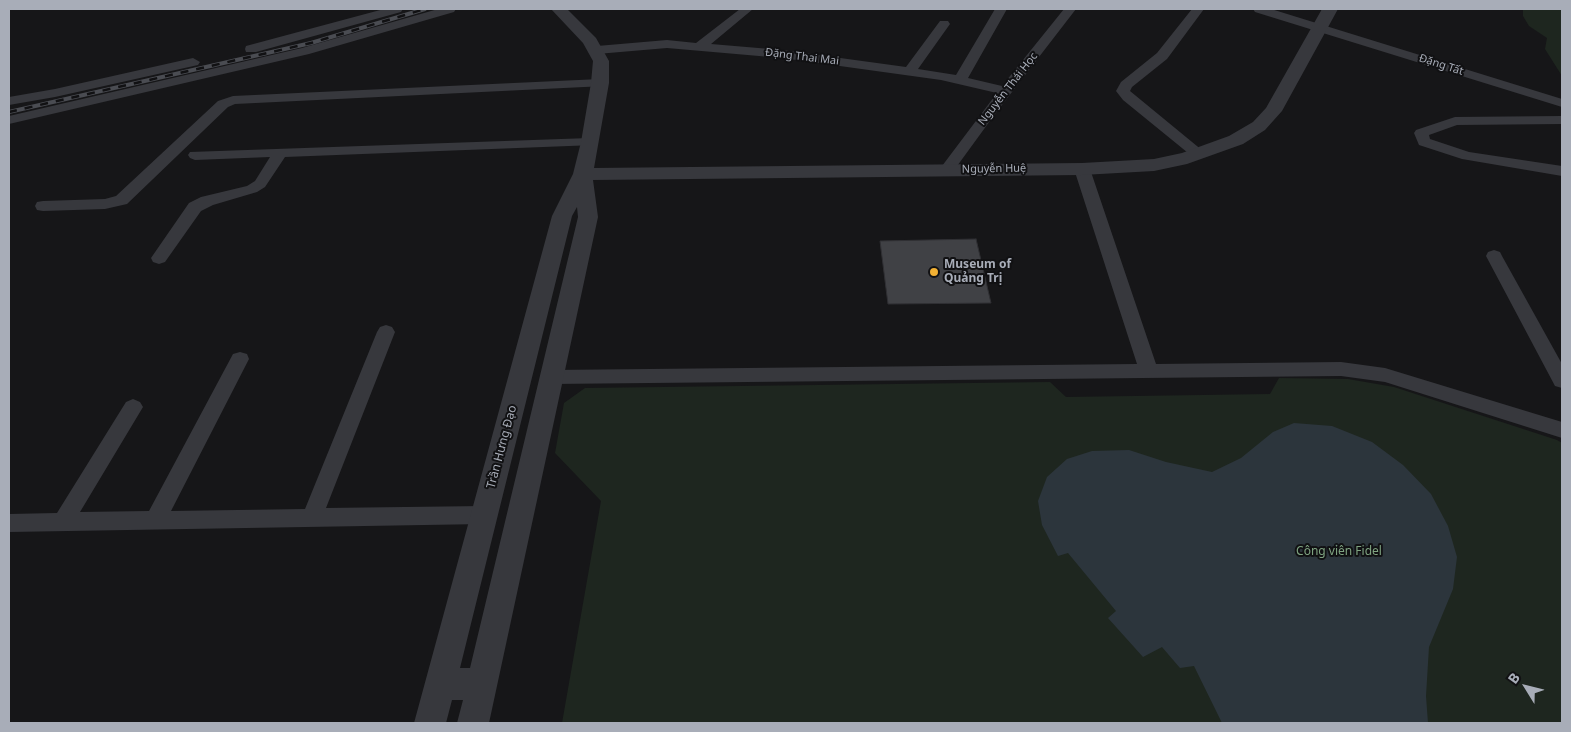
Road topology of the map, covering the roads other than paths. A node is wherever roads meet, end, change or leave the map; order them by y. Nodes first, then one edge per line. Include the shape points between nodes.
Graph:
1 (450, 9) edge
2 (559, 9) edge
3 (747, 9) edge
4 (1001, 9) edge
5 (1070, 9) edge
6 (1198, 9) edge
7 (1260, 9) edge
8 (1330, 9) edge
9 (389, 10) edge
10 (944, 24) dead end
11 (1320, 26) junction
12 (700, 46) junction
13 (597, 50) junction
14 (909, 72) junction
15 (960, 80) junction
16 (600, 84) junction
17 (1006, 91) junction
18 (9, 101) edge
19 (1562, 103) edge
20 (9, 120) edge
21 (1562, 120) edge
22 (590, 142) junction
23 (280, 153) junction
24 (1198, 154) junction
25 (195, 155) dead end
26 (1082, 169) junction
27 (947, 170) junction
28 (1562, 171) edge
29 (583, 174) junction
30 (43, 206) dead end
31 (1494, 256) dead end
32 (160, 258) dead end
33 (386, 332) dead end
34 (240, 359) dead end
35 (1149, 371) junction
36 (552, 377) junction
37 (1562, 380) edge
38 (133, 407) dead end
39 (1562, 430) edge
40 (484, 515) junction
41 (312, 518) junction
42 (155, 520) junction
43 (64, 522) junction
44 (9, 523) edge
45 (441, 684) junction
46 (482, 684) junction
47 (430, 723) edge
48 (473, 723) edge

1 - 20 street via 304,51
2 - 13 street
3 - 12 street
4 - 15 street
5 - 17 street, Nguyễn Thái Học
6 - 24 street via 1162,56 1123,90
7 - 11 street, Đặng Tất
8 - 11 street, Nguyễn Huệ
9 - 18 street via 189,64
10 - 14 street
11 - 19 street, Đặng Tất
11 - 24 street, Nguyễn Huệ via 1272,111 1258,126 1236,140
12 - 13 street, Đặng Thai Mai via 666,44
12 - 14 street, Đặng Thai Mai
13 - 16 street, Trần Hưng Đạo via 601,61
14 - 15 street, Đặng Thai Mai
15 - 17 street, Đặng Thai Mai
16 - 22 street, Trần Hưng Đạo
16 - 30 street via 233,100 223,104 121,200 105,204
17 - 27 street, Nguyễn Thái Học
21 - 28 street via 1455,121 1421,133 1424,142 1467,156
22 - 23 street
22 - 29 street, Trần Hưng Đạo
23 - 25 street
23 - 32 street via 260,184 252,189 195,206
24 - 26 street, Nguyễn Huệ via 1154,164
26 - 27 street, Nguyễn Huệ
26 - 35 street
27 - 29 street, Nguyễn Huệ
29 - 36 street, Trần Hưng Đạo via 588,218
29 - 40 street, Trần Hưng Đạo via 562,216
31 - 37 street
33 - 41 street
34 - 42 street
35 - 36 street
35 - 39 street via 1366,371
36 - 46 street, Trần Hưng Đạo
38 - 43 street
40 - 41 street
40 - 45 street, Trần Hưng Đạo
41 - 42 street
42 - 43 street
43 - 44 street
45 - 46 street
45 - 47 street, Trần Hưng Đạo
46 - 48 street, Trần Hưng Đạo

